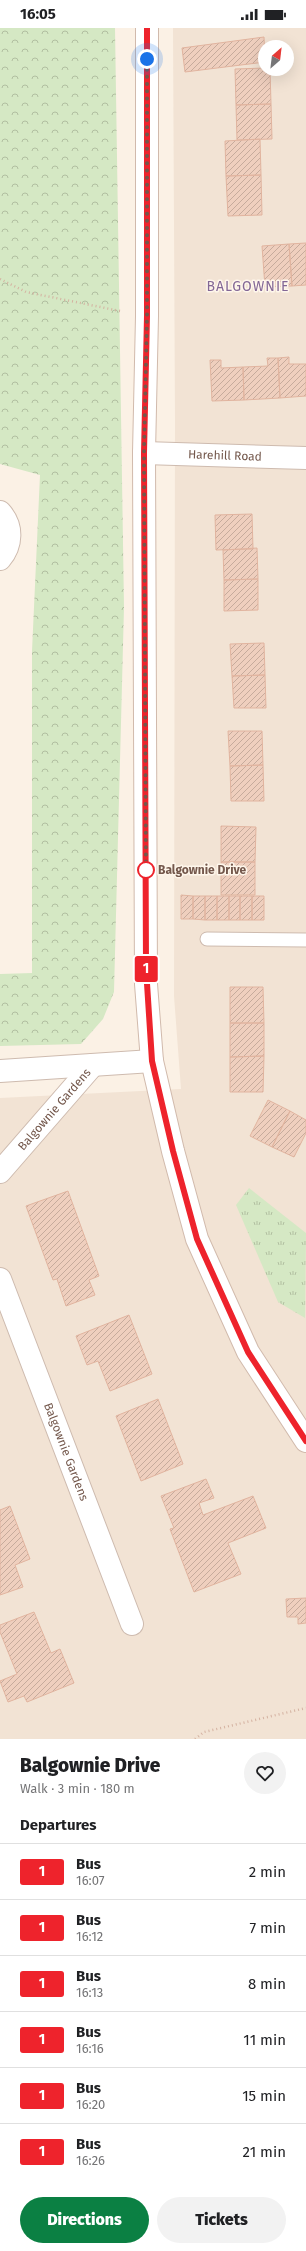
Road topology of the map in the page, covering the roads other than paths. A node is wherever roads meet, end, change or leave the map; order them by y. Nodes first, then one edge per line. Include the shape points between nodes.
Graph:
1 (147, 28) edge
2 (144, 453) junction
3 (306, 458) edge
4 (306, 465) edge
5 (0, 512) edge
6 (0, 559) edge
7 (207, 939) dead end
8 (306, 940) edge
9 (152, 1061) junction
10 (93, 1065) junction
11 (0, 1071) edge
12 (0, 1172) edge
13 (0, 1279) edge
14 (306, 1441) edge
15 (132, 1624) dead end

1 - 2 street via 147,316
2 - 3 street, Harehill Road
2 - 9 street via 146,984
3 - 4 street
5 - 6 street via 7,521 10,531 6,550
7 - 8 lane
9 - 10 street
9 - 14 street via 197,1239 248,1352
10 - 11 street
10 - 12 street, Balgownie Gardens
13 - 15 street, Balgownie Gardens

